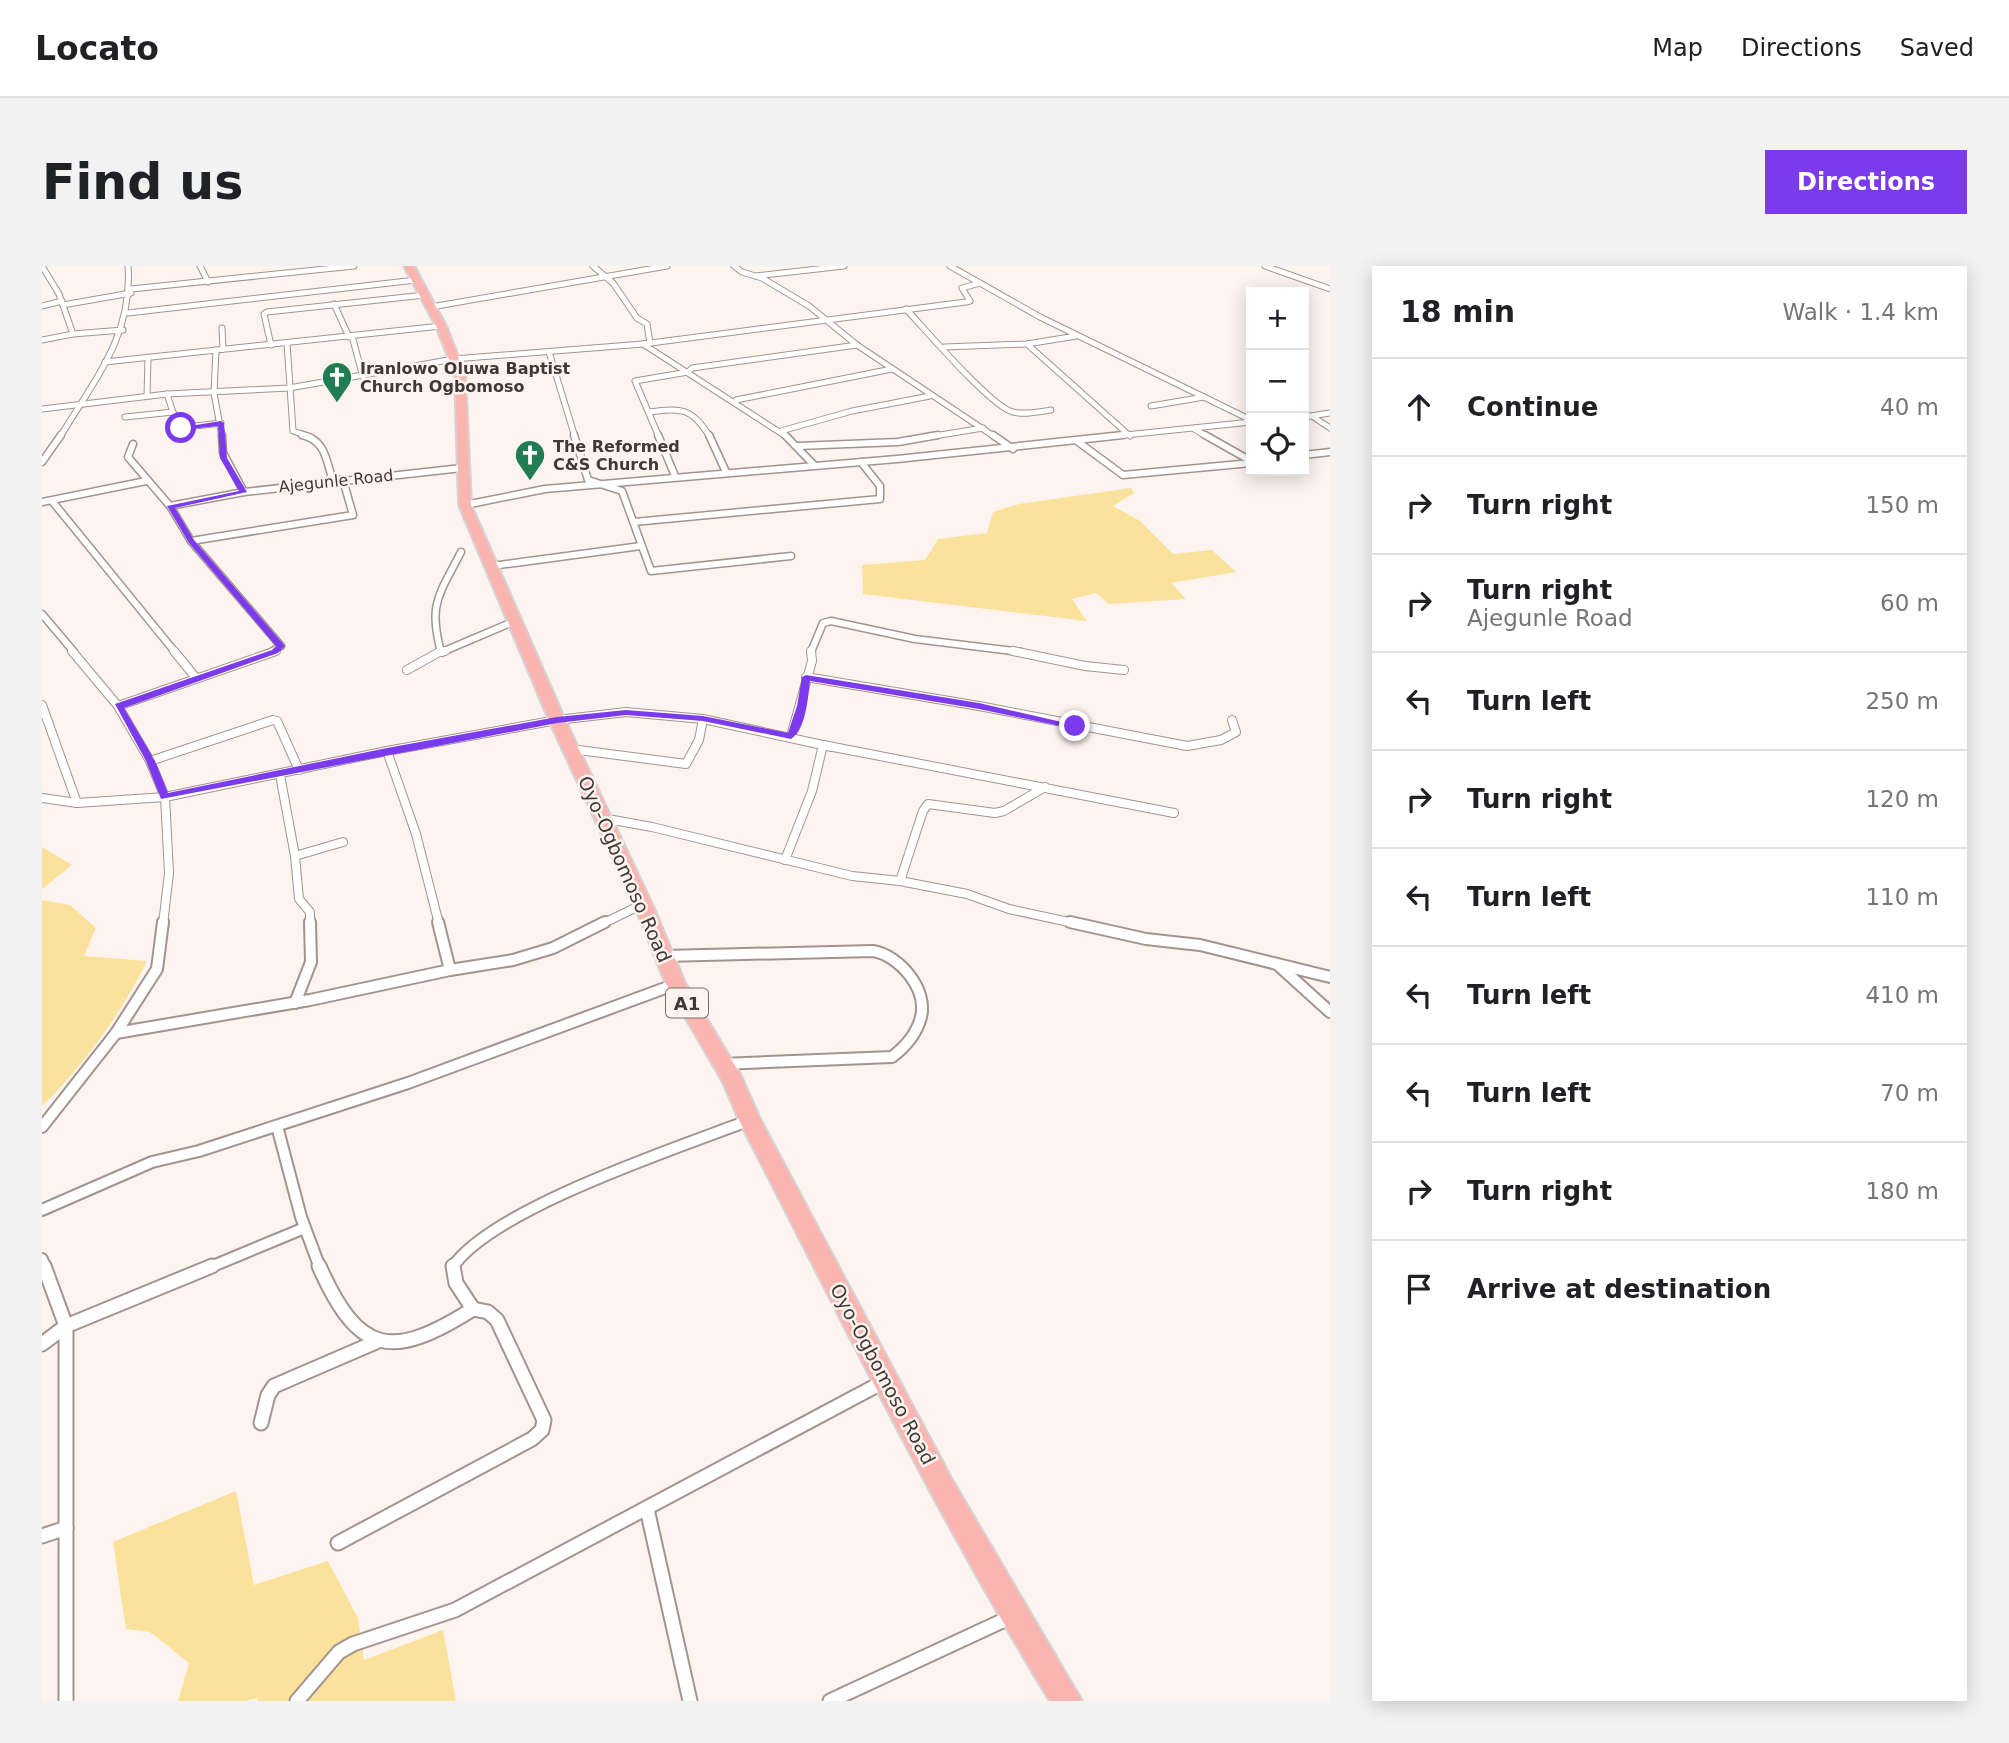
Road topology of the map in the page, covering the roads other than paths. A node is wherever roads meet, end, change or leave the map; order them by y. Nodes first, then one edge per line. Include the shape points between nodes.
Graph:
1 (42, 266) edge
2 (129, 266) edge
3 (200, 266) edge
4 (265, 266) edge
5 (354, 266) edge
6 (593, 266) edge
7 (667, 266) edge
8 (734, 266) edge
9 (844, 266) edge
10 (950, 266) edge
11 (1265, 266) edge
12 (328, 267) edge
13 (50, 275) junction
14 (270, 275) junction
15 (755, 276) junction
16 (42, 277) edge
17 (609, 277) junction
18 (208, 282) junction
19 (979, 283) junction
20 (420, 287) edge
21 (1330, 289) edge
22 (131, 291) junction
23 (63, 303) junction
24 (334, 304) junction
25 (42, 306) edge
26 (906, 309) junction
27 (128, 313) junction
28 (823, 320) junction
29 (441, 326) junction
30 (222, 328) dead end
31 (122, 330) junction
32 (73, 334) junction
33 (1077, 336) junction
34 (349, 337) junction
35 (42, 340) edge
36 (287, 342) junction
37 (646, 343) junction
38 (1027, 344) junction
39 (271, 345) junction
40 (857, 345) junction
41 (944, 347) junction
42 (219, 349) junction
43 (549, 352) junction
44 (149, 358) junction
45 (454, 359) junction
46 (105, 362) junction
47 (892, 369) junction
48 (688, 372) junction
49 (363, 377) junction
50 (289, 388) junction
51 (214, 393) junction
52 (167, 394) junction
53 (148, 396) junction
54 (930, 396) junction
55 (1205, 397) junction
56 (736, 400) junction
57 (81, 402) junction
58 (1151, 406) dead end
59 (42, 409) edge
60 (1051, 410) dead end
61 (173, 412) junction
62 (649, 412) junction
63 (1330, 413) edge
64 (1311, 416) joint
65 (125, 417) dead end
66 (1246, 418) edge
67 (1246, 422) edge
68 (221, 423) junction
69 (983, 428) junction
70 (1330, 428) edge
71 (1194, 429) junction
72 (781, 431) junction
73 (1130, 436) junction
74 (1077, 441) junction
75 (133, 444) dead end
76 (798, 446) junction
77 (52, 448) junction
78 (1013, 449) junction
79 (42, 450) edge
80 (1330, 452) edge
81 (1309, 454) edge
82 (1246, 459) edge
83 (42, 462) edge
84 (861, 462) junction
85 (1246, 463) edge
86 (814, 465) junction
87 (461, 468) junction
88 (726, 472) junction
89 (675, 476) junction
90 (343, 480) junction
91 (146, 481) junction
92 (599, 484) junction
93 (244, 492) junction
94 (52, 500) junction
95 (42, 502) edge
96 (465, 505) junction
97 (170, 506) junction
98 (634, 522) junction
99 (191, 541) junction
100 (641, 546) junction
101 (461, 552) dead end
102 (791, 556) dead end
103 (492, 566) junction
104 (42, 614) edge
105 (515, 621) junction
106 (442, 653) junction
107 (407, 670) dead end
108 (1124, 670) dead end
109 (806, 677) junction
110 (196, 678) junction
111 (42, 705) edge
112 (118, 706) junction
113 (703, 719) junction
114 (557, 720) junction
115 (1232, 720) dead end
116 (791, 736) junction
117 (832, 747) junction
118 (571, 749) junction
119 (387, 751) junction
120 (150, 761) junction
121 (299, 770) junction
122 (280, 775) junction
123 (1045, 787) junction
124 (164, 797) junction
125 (42, 798) edge
126 (77, 803) junction
127 (1174, 813) dead end
128 (602, 818) junction
129 (343, 842) dead end
130 (295, 856) junction
131 (785, 860) junction
132 (900, 881) junction
133 (643, 904) junction
134 (664, 956) junction
135 (1278, 965) junction
136 (450, 970) junction
137 (1330, 977) edge
138 (676, 984) junction
139 (295, 1003) junction
140 (1330, 1012) edge
141 (116, 1033) junction
142 (722, 1064) junction
143 (750, 1120) junction
144 (277, 1126) junction
145 (42, 1127) edge
146 (42, 1210) edge
147 (302, 1229) junction
148 (42, 1259) edge
149 (473, 1309) junction
150 (66, 1326) junction
151 (376, 1342) junction
152 (42, 1344) edge
153 (886, 1380) junction
154 (261, 1423) dead end
155 (646, 1508) junction
156 (66, 1528) junction
157 (42, 1536) edge
158 (338, 1543) dead end
159 (1013, 1616) junction
160 (66, 1701) edge
161 (297, 1701) edge
162 (690, 1701) edge
163 (831, 1701) edge
164 (1067, 1701) edge

1 - 13 street
2 - 22 street
3 - 18 street
4 - 14 street
5 - 12 street
6 - 17 street
7 - 17 street
8 - 15 street
9 - 15 street
10 - 19 street
11 - 21 street
12 - 14 street
13 - 16 street
13 - 23 street
14 - 18 street
15 - 28 street via 809,306
17 - 20 street
17 - 37 street via 637,318 647,324
18 - 22 street
19 - 26 street via 962,288 970,300 966,302
19 - 33 street
20 - 24 street
20 - 27 street
20 - 29 highway, Oyo-Ogbomoso Road / A1
22 - 23 street
22 - 27 street
23 - 25 street
23 - 32 street
24 - 34 street
24 - 39 street via 267,312
26 - 28 street
26 - 41 street
27 - 31 street
28 - 37 street
28 - 40 street
29 - 34 street
29 - 45 highway, Oyo-Ogbomoso Road / A1
30 - 42 street
31 - 32 street
31 - 46 street
32 - 35 street
33 - 38 street
33 - 55 street
34 - 36 street
34 - 49 street
36 - 39 street
36 - 50 street
37 - 43 street
37 - 48 street
38 - 41 street
38 - 73 street
39 - 42 street
40 - 47 street
40 - 48 street
41 - 60 street via 1010,412
42 - 44 street
42 - 51 street
43 - 45 street
43 - 92 street via 588,480
44 - 46 street
44 - 53 street
45 - 49 street
45 - 87 highway, Oyo-Ogbomoso Road / A1 via 461,382
46 - 57 street
47 - 54 street
47 - 56 street
48 - 56 street
48 - 62 street via 635,381
49 - 50 street
50 - 51 street
50 - 90 street via 293,431 317,440 332,478
51 - 52 street
51 - 68 street
52 - 53 street
52 - 61 street
53 - 57 street
54 - 69 street
54 - 72 street
55 - 58 street
55 - 66 street
56 - 72 street
57 - 59 street
57 - 77 street
61 - 65 street
61 - 68 street via 178,428
62 - 88 street via 689,413 710,434
62 - 89 street
63 - 64 street
64 - 70 street
67 - 71 street
68 - 93 street via 224,458
69 - 76 street via 898,442
69 - 78 street
71 - 73 street
71 - 82 street
72 - 76 street
73 - 74 street
74 - 78 street
74 - 85 street via 1124,475
75 - 91 street via 128,457
76 - 86 street
77 - 79 street
77 - 83 street
78 - 84 street
80 - 81 street
84 - 86 street
84 - 98 street via 880,485 880,499
86 - 88 street
87 - 90 street, Ajegunle Road
87 - 96 highway, Oyo-Ogbomoso Road / A1
88 - 89 street
89 - 92 street
90 - 93 street, Ajegunle Road
90 - 99 street via 354,515 350,517
91 - 94 street
91 - 97 street
92 - 96 street
92 - 98 street via 622,491
93 - 97 street, Ajegunle Road
94 - 95 street
94 - 110 street
96 - 103 highway, Oyo-Ogbomoso Road / A1
97 - 99 street
98 - 100 street
99 - 110 street via 281,646 275,652
100 - 102 street via 654,571
100 - 103 street
101 - 106 street via 439,594 433,618 434,637
103 - 105 highway, Oyo-Ogbomoso Road / A1
104 - 112 street
105 - 106 street
105 - 114 highway, Oyo-Ogbomoso Road / A1
106 - 107 street
108 - 109 street via 915,639 831,621 823,623 815,640
109 - 115 street via 1187,746 1221,740 1236,732
109 - 116 street
110 - 112 street
111 - 126 street
112 - 120 street
113 - 114 street via 626,712
113 - 116 street
113 - 118 street via 699,740 686,765
114 - 118 highway, Oyo-Ogbomoso Road / A1
114 - 119 street
116 - 117 street
117 - 123 street
117 - 131 street via 824,745
118 - 128 highway, Oyo-Ogbomoso Road / A1
119 - 121 street
119 - 136 street via 416,834
120 - 121 street via 273,720
120 - 124 street
121 - 122 street
122 - 124 street
122 - 130 street
123 - 127 street
123 - 132 street via 995,813 928,804
124 - 126 street
124 - 141 street via 169,873 160,959
125 - 126 street
128 - 131 street
128 - 133 highway, Oyo-Ogbomoso Road / A1
129 - 130 street
130 - 139 street via 299,899 310,912 311,962
131 - 132 street via 852,876
132 - 135 street via 967,894 1009,909 1146,939 1200,945
133 - 134 highway, Oyo-Ogbomoso Road / A1
133 - 136 street via 536,953
134 - 138 highway, Oyo-Ogbomoso Road / A1
134 - 142 street via 868,950 890,956 916,988 922,1011 917,1026 904,1048 892,1057
135 - 137 street
135 - 140 street
136 - 139 street
138 - 142 highway, Oyo-Ogbomoso Road / A1
138 - 144 street
139 - 141 street
141 - 145 street
142 - 143 highway, Oyo-Ogbomoso Road / A1
143 - 149 street via 585,1183 468,1244 451,1273
143 - 153 highway, Oyo-Ogbomoso Road / A1
144 - 146 street via 152,1162
144 - 147 street
147 - 150 street
147 - 151 street via 346,1320
148 - 150 street
149 - 151 street via 414,1339 392,1345
149 - 158 street via 488,1312 497,1320 544,1420 542,1430
150 - 152 street
150 - 156 street
151 - 154 street via 274,1386
153 - 155 street
153 - 159 highway, Oyo-Ogbomoso Road / A1
155 - 161 street via 455,1610 353,1644 339,1652
155 - 162 street
156 - 157 street
156 - 160 street
159 - 163 street
159 - 164 highway, Oyo-Ogbomoso Road / A1

